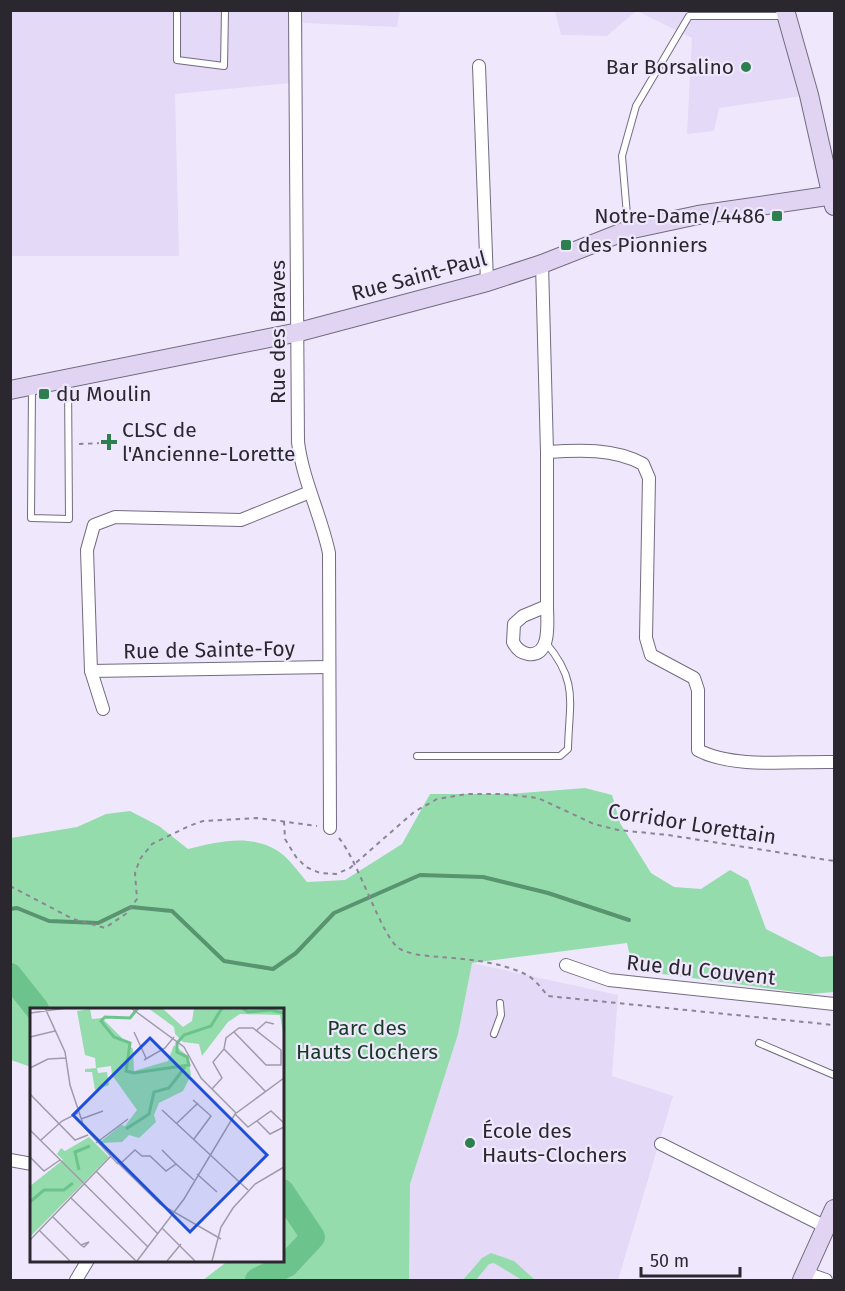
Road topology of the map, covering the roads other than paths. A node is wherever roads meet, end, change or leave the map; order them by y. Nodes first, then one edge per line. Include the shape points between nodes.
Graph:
1 (177, 10) edge
2 (225, 10) edge
3 (295, 10) edge
4 (786, 13) edge
5 (479, 66) dead end
6 (834, 199) edge
7 (628, 230) junction
8 (543, 264) junction
9 (487, 282) junction
10 (299, 332) junction
11 (68, 379) junction
12 (32, 386) junction
13 (10, 390) edge
14 (547, 452) junction
15 (310, 492) junction
16 (547, 606) junction
17 (546, 643) junction
18 (328, 667) junction
19 (91, 671) junction
20 (103, 709) dead end
21 (417, 756) dead end
22 (834, 762) edge
23 (330, 828) road end
24 (566, 965) dead end
25 (500, 1003) dead end
26 (834, 1005) edge
27 (494, 1034) dead end
28 (759, 1043) dead end
29 (834, 1075) edge
30 (661, 1144) dead end
31 (10, 1160) edge
32 (30, 1164) edge
33 (834, 1209) edge
34 (826, 1227) junction
35 (87, 1261) edge
36 (804, 1277) edge
37 (76, 1281) edge
38 (826, 1281) edge

1 - 2 lane via 177,60 224,66
3 - 10 street, Rue des Braves
4 - 6 street
4 - 7 lane via 689,16 633,116 622,156
5 - 9 street
6 - 7 street, Rue Saint-Paul via 698,215
7 - 8 street, Rue Saint-Paul
8 - 9 street, Rue Saint-Paul
8 - 14 street
9 - 10 street, Rue Saint-Paul
10 - 11 street, Rue Saint-Paul
10 - 15 street, Rue des Braves via 298,442 301,468
11 - 12 street, Rue Saint-Paul
11 - 12 lane via 69,519 32,518
12 - 13 street, Rue Saint-Paul
14 - 16 street
14 - 22 street via 580,450 628,456 643,464 649,478 646,638 651,655 694,678 698,690 698,750 733,761
15 - 18 street, Rue des Braves via 329,553
15 - 19 street via 241,520 115,517 94,525 87,550
16 - 17 street
16 - 17 street via 518,620 511,636 516,648 527,654 540,652
17 - 21 lane via 560,659 570,681 568,749 560,756
18 - 19 street, Rue de Sainte-Foy
18 - 23 street, Rue des Braves
19 - 20 street
24 - 26 street, Rue du Couvent via 609,980
25 - 27 lane via 501,1016
28 - 29 lane
30 - 34 street
31 - 32 street
33 - 34 street
34 - 36 street
35 - 37 street
36 - 38 street

